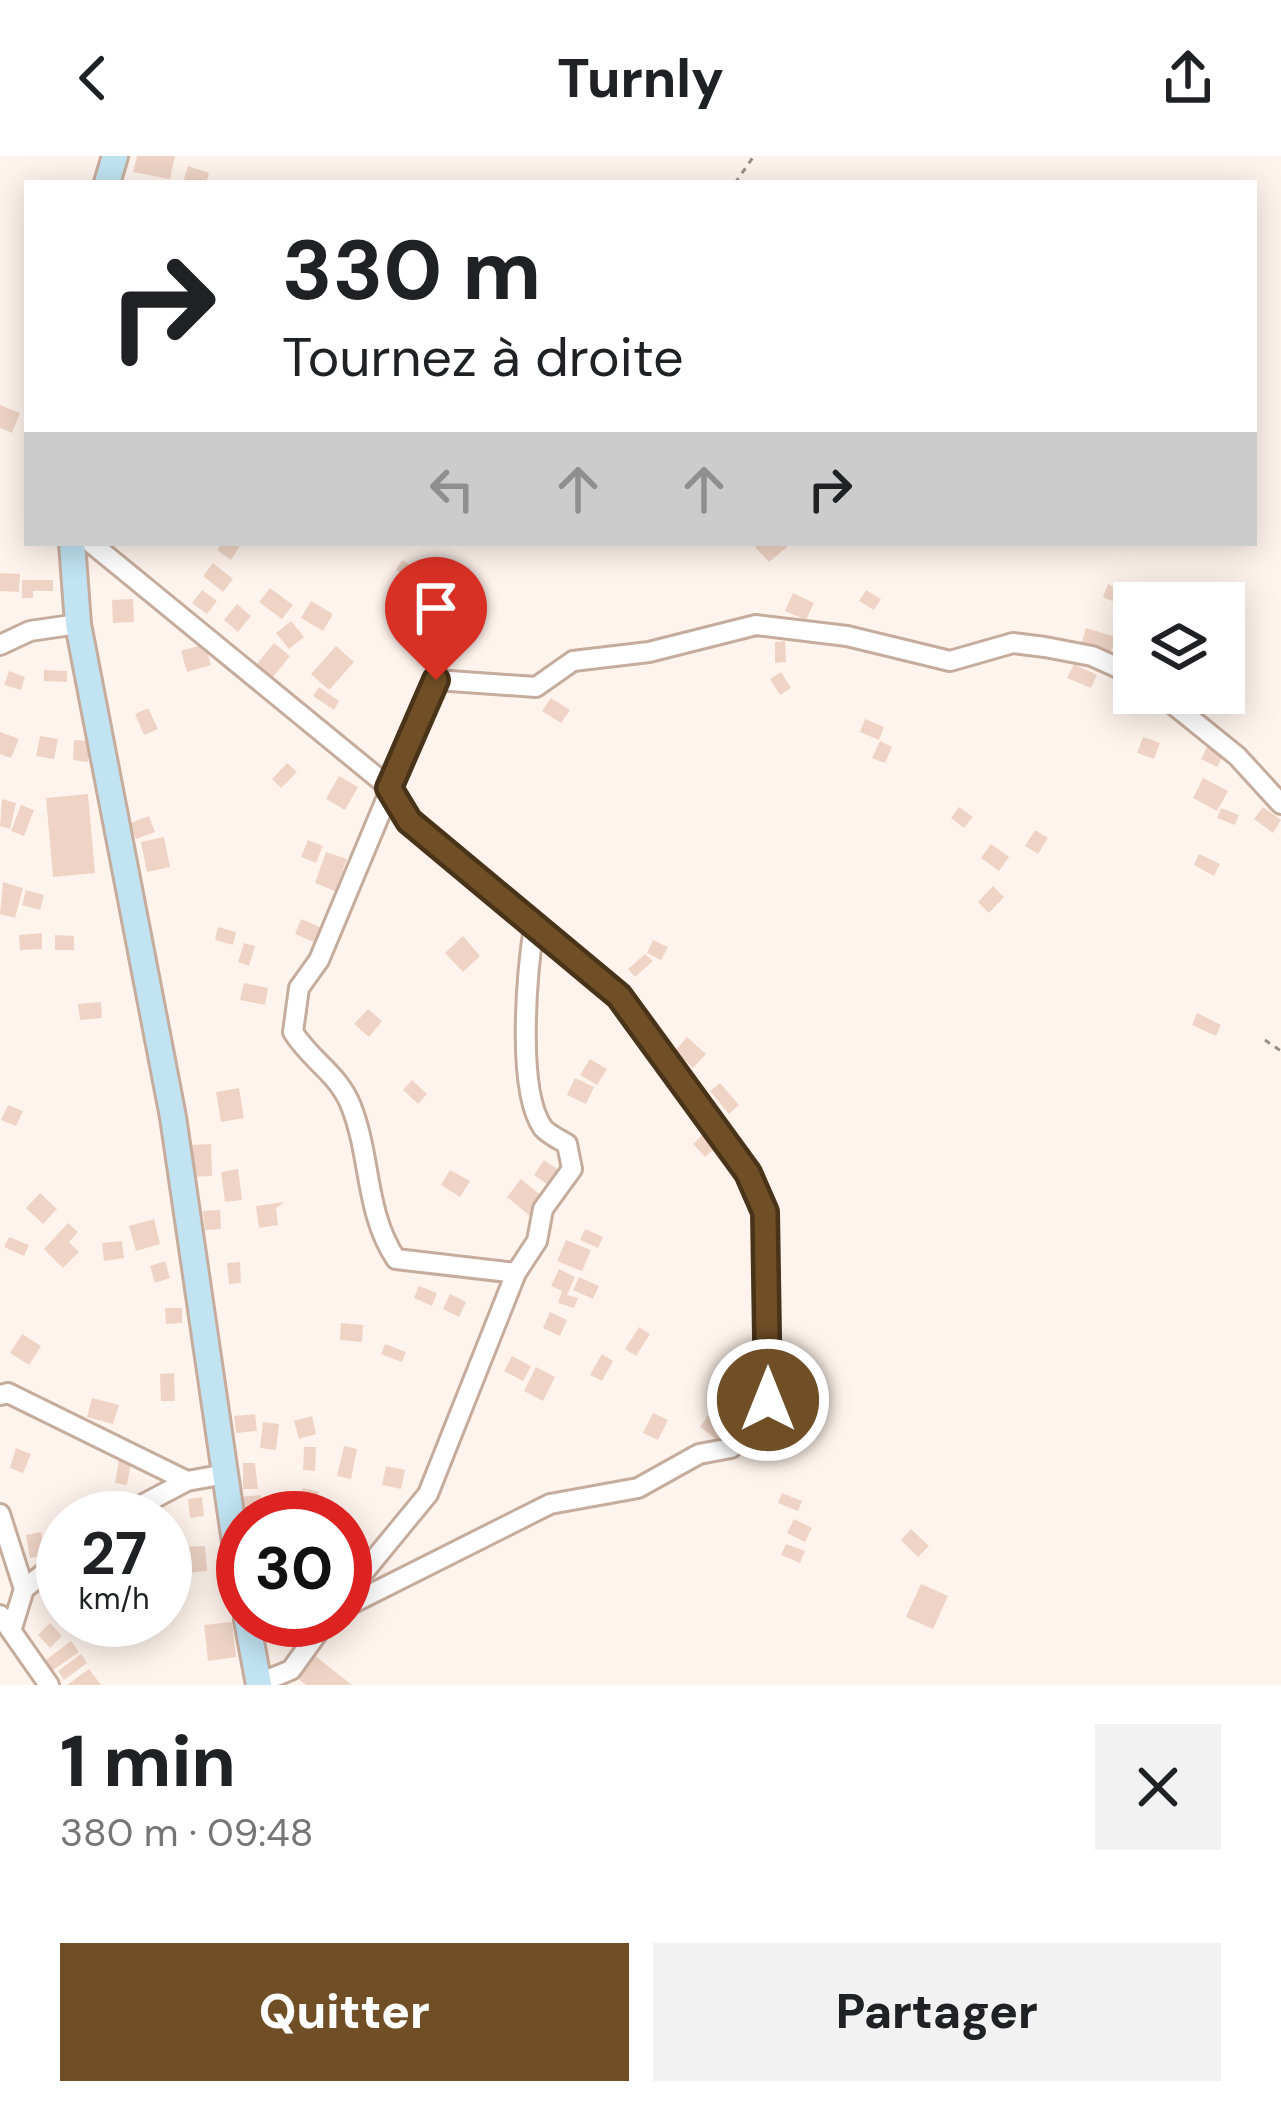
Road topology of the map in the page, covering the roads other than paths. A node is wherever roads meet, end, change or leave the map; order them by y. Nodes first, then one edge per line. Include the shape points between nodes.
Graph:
1 (72, 546) edge
2 (95, 546) edge
3 (78, 624) junction
4 (0, 645) edge
5 (1113, 666) edge
6 (1186, 714) edge
7 (389, 788) junction
8 (1281, 804) edge
9 (534, 927) junction
10 (515, 1273) junction
11 (0, 1395) edge
12 (226, 1474) junction
13 (187, 1481) junction
14 (168, 1491) edge
15 (228, 1491) edge
16 (0, 1514) edge
17 (372, 1562) edge
18 (36, 1579) edge
19 (24, 1589) junction
20 (372, 1593) edge
21 (6, 1622) edge
22 (252, 1647) edge
23 (308, 1647) edge
24 (259, 1684) edge
25 (49, 1685) edge

1 - 3 street
2 - 7 street
3 - 4 street
3 - 12 street via 169,1096
5 - 7 street via 1013,644 950,661 756,625 573,661 536,687 436,680
6 - 8 street
7 - 9 street via 409,821
7 - 10 street via 319,960 299,988 293,1033 335,1074 353,1109 377,1226 396,1259
9 - 10 street via 527,1054 533,1101 543,1129 566,1144 572,1169 543,1209 537,1241
9 - 20 street via 619,996 748,1173 765,1212 768,1400 753,1406 731,1448 699,1454 638,1488 550,1504
10 - 17 street via 428,1494
11 - 13 street
12 - 13 street
12 - 15 street
13 - 14 street
16 - 19 street
18 - 19 street
19 - 21 street
21 - 25 street
22 - 24 street
23 - 24 street via 291,1670

